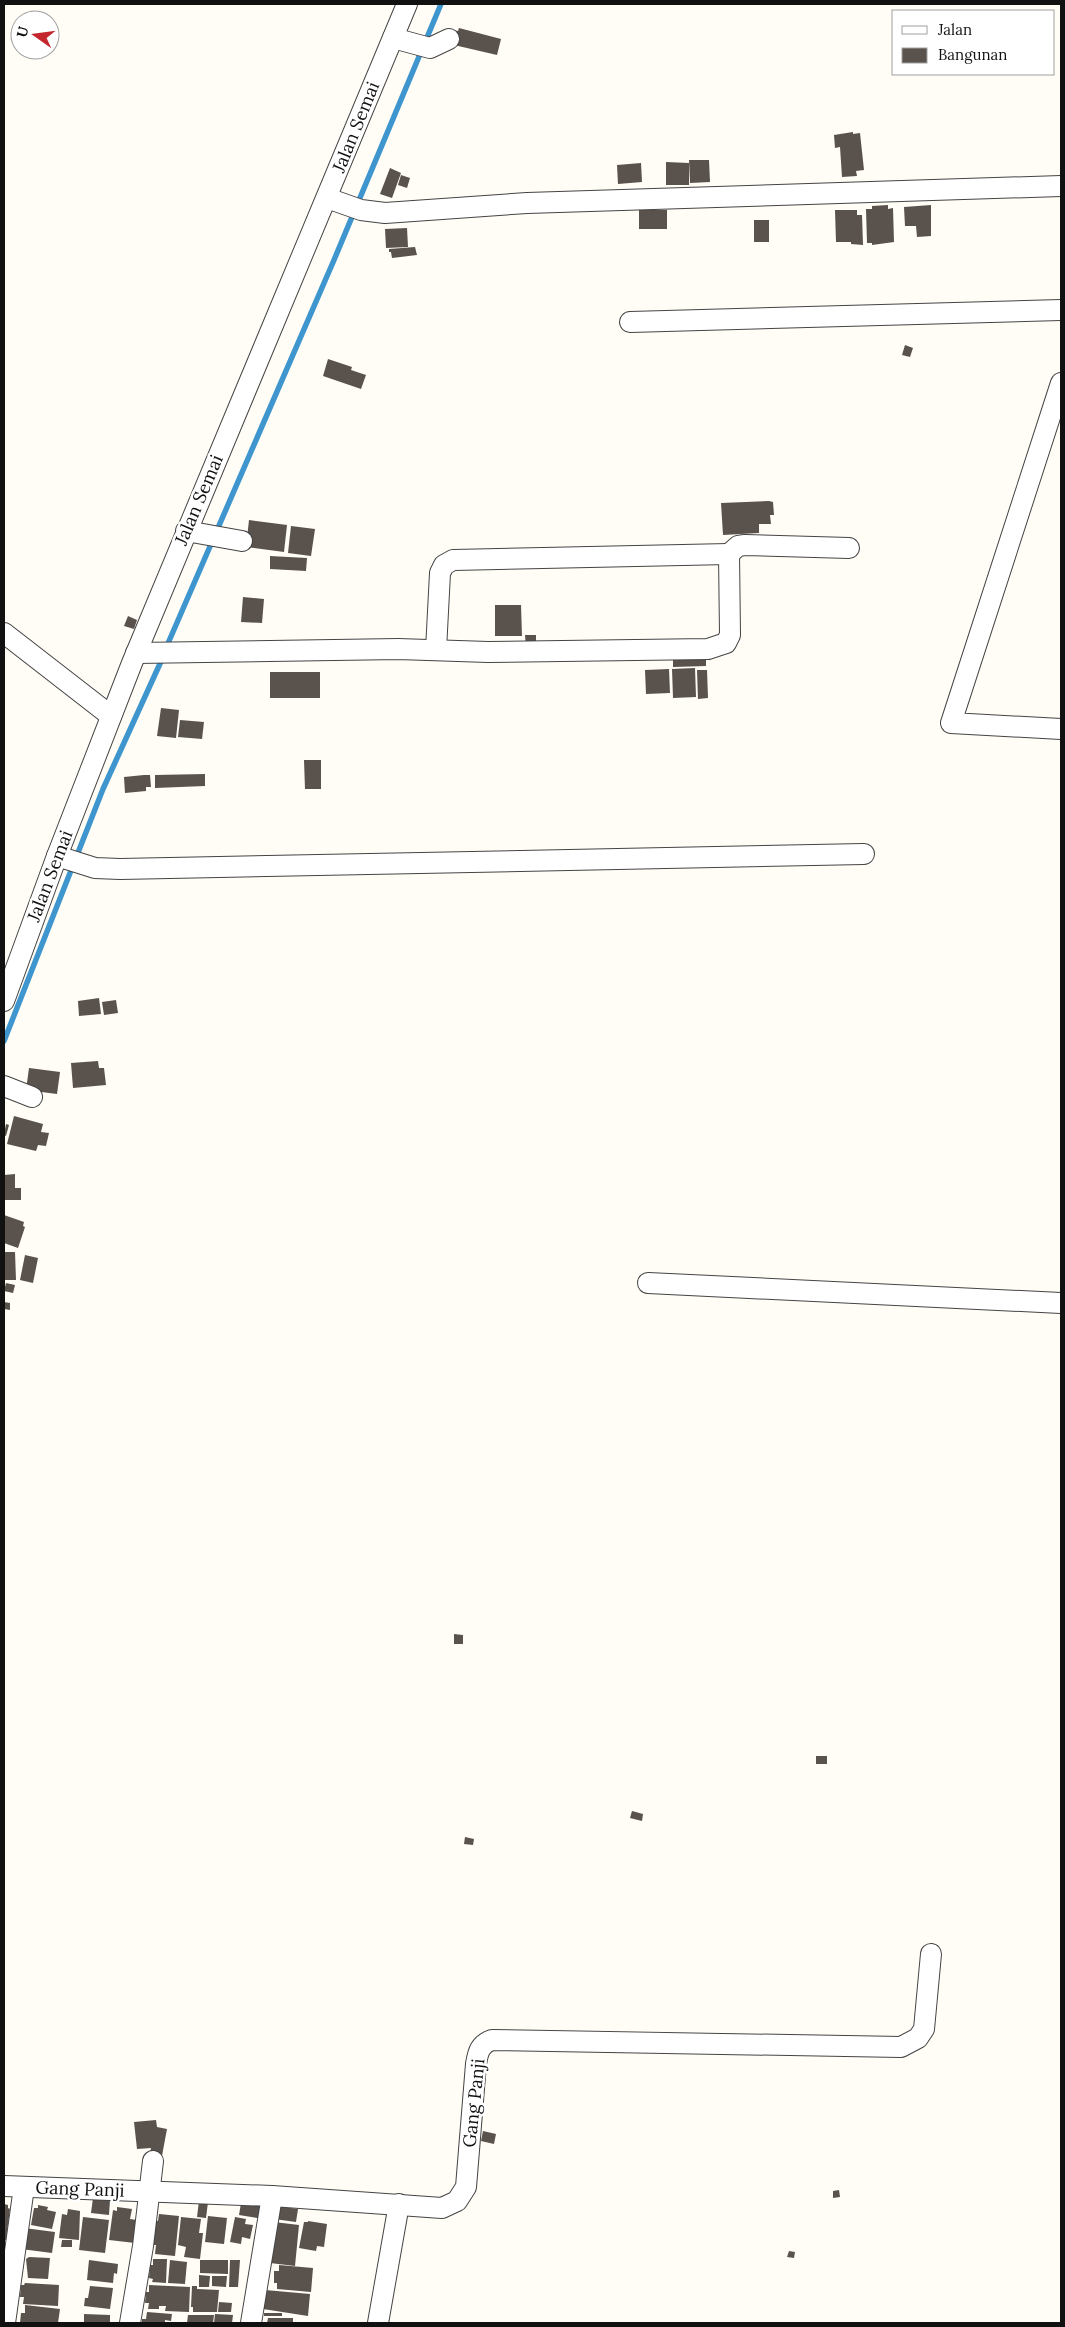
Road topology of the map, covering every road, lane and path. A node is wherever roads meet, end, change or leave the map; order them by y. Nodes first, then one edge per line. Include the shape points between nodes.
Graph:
1 (407, 4) edge
2 (449, 39) dead end
3 (399, 40) junction
4 (1061, 186) edge
5 (333, 201) junction
6 (1061, 310) edge
7 (630, 322) dead end
8 (1061, 383) edge
9 (191, 532) junction
10 (242, 541) dead end
11 (849, 548) dead end
12 (729, 554) junction
13 (4, 633) edge
14 (436, 650) junction
15 (142, 653) junction
16 (111, 716) junction
17 (1061, 729) edge
18 (864, 854) dead end
19 (61, 858) junction
20 (9, 970) edge
21 (4, 1001) edge
22 (5, 1086) edge
23 (32, 1097) dead end
24 (648, 1283) dead end
25 (1061, 1302) edge
26 (931, 1954) dead end
27 (153, 2161) dead end
28 (4, 2186) edge
29 (24, 2187) junction
30 (150, 2191) junction
31 (272, 2196) junction
32 (399, 2204) junction
33 (5, 2323) edge
34 (130, 2323) edge
35 (251, 2323) edge
36 (378, 2323) edge

1 - 3 street, Jalan Semai
2 - 3 street via 434,48
3 - 5 street, Jalan Semai
4 - 5 street via 527,203 385,213
5 - 9 street, Jalan Semai
6 - 7 street
8 - 17 street via 951,723
9 - 10 street
9 - 15 street, Jalan Semai
11 - 12 street via 745,546
12 - 14 street via 453,560 444,565 440,573
12 - 14 street via 731,630 726,643 718,647 488,652
13 - 16 street
14 - 15 street
15 - 16 street, Jalan Semai
16 - 19 street, Jalan Semai
18 - 19 street via 95,868
19 - 20 street, Jalan Semai
20 - 21 street, Jalan Semai
22 - 23 street
24 - 25 street
26 - 32 street, Gang Panji via 924,2029 918,2038 901,2047 486,2042 478,2052 462,2195 454,2204 442,2208
27 - 30 street
28 - 29 street, Gang Panji
29 - 30 street, Gang Panji
29 - 33 street
30 - 31 street, Gang Panji
30 - 34 street
31 - 32 street, Gang Panji
31 - 35 street
32 - 36 street

